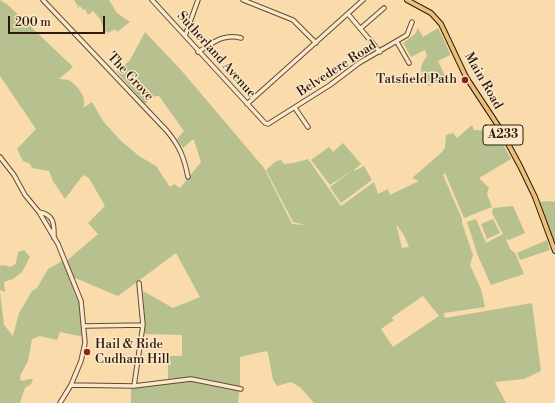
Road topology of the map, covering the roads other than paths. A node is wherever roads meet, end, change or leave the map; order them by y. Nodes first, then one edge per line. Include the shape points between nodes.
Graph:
1 (43, 0) edge
2 (152, 0) edge
3 (198, 0) edge
4 (243, 0) edge
5 (363, 0) edge
6 (407, 0) edge
7 (384, 8) dead end
8 (348, 14) junction
9 (412, 22) dead end
10 (361, 28) junction
11 (185, 36) junction
12 (241, 38) dead end
13 (397, 42) junction
14 (316, 43) junction
15 (198, 52) junction
16 (380, 52) junction
17 (409, 63) dead end
18 (247, 104) junction
19 (295, 108) junction
20 (265, 123) joint
21 (308, 127) dead end
22 (0, 157) edge
23 (188, 177) dead end
24 (39, 212) junction
25 (54, 239) junction
26 (555, 251) edge
27 (139, 283) dead end
28 (143, 325) junction
29 (85, 326) junction
30 (71, 385) junction
31 (134, 386) junction
32 (241, 389) dead end
33 (60, 403) edge

1 - 23 street, The Grove via 167,131 183,154
2 - 11 street, Sutherland Avenue
3 - 11 street
4 - 14 street via 293,20
5 - 8 street
6 - 26 main road, Main Road / A233 via 431,13 441,24 466,77 499,127 520,166 535,197
7 - 10 street
8 - 10 street
8 - 14 street
9 - 13 street, Belvedere Road via 407,35
10 - 16 street
11 - 15 street, Sutherland Avenue
12 - 15 street via 231,35 224,37
13 - 16 street, Belvedere Road
13 - 17 street
14 - 18 street
15 - 18 street, Sutherland Avenue
16 - 19 street, Belvedere Road via 359,63
18 - 20 street, Sutherland Avenue
19 - 20 street, Belvedere Road via 271,124
19 - 21 street
22 - 24 street
24 - 25 street
24 - 25 street via 51,217 54,224
25 - 29 street via 81,301
27 - 28 street
28 - 29 street
28 - 31 street
29 - 30 street via 86,343
30 - 31 street
30 - 33 street
31 - 32 street via 191,379

